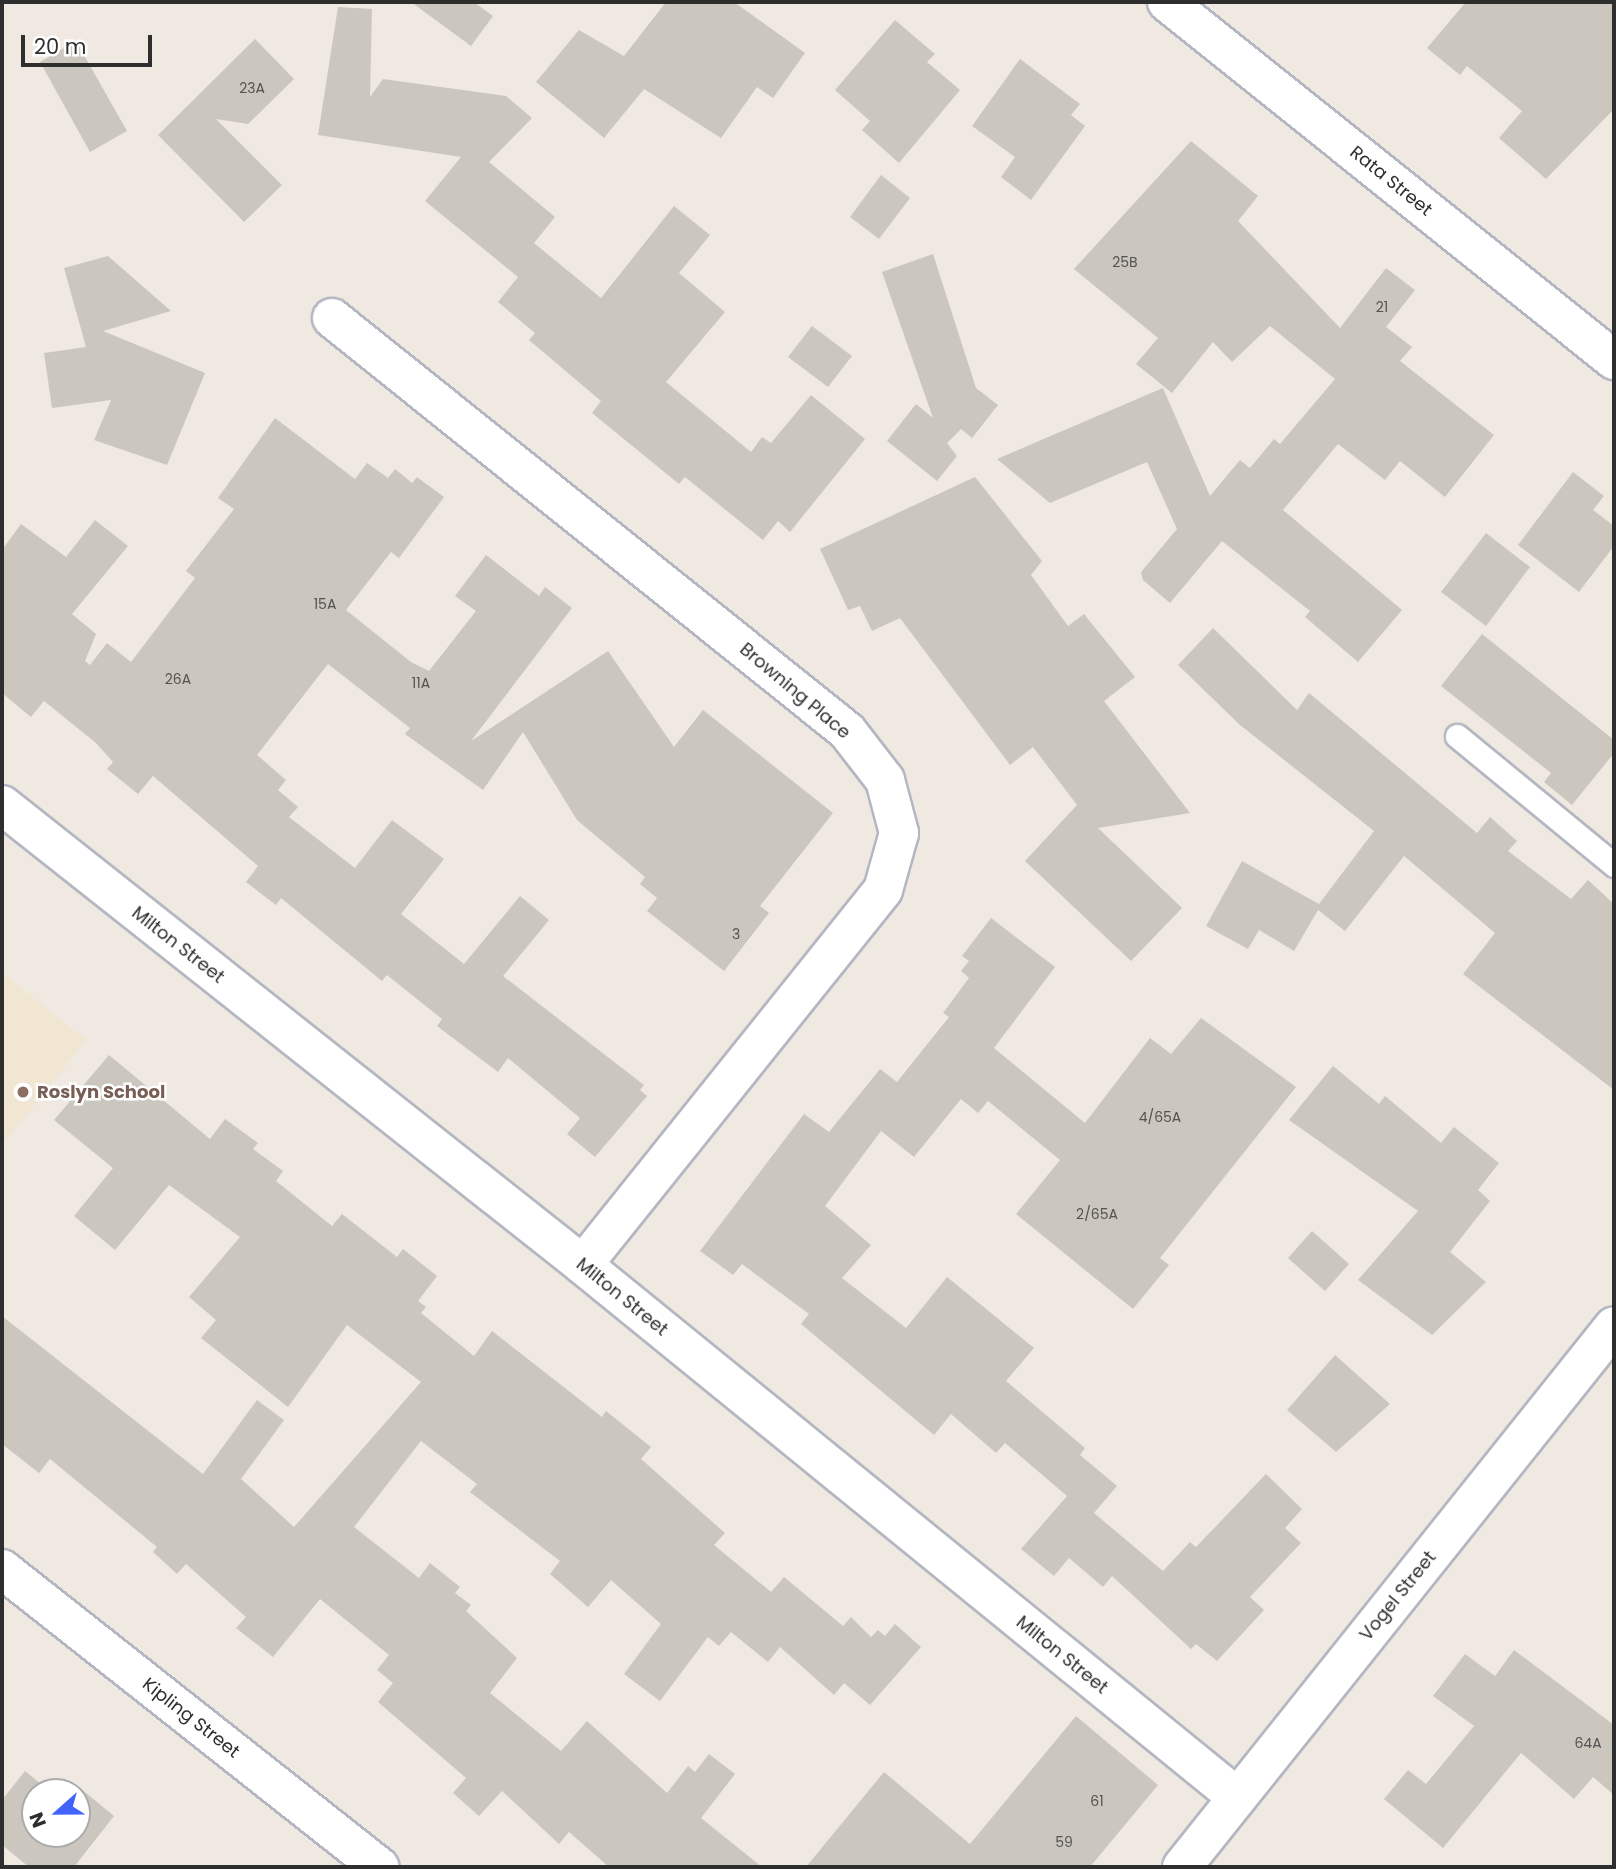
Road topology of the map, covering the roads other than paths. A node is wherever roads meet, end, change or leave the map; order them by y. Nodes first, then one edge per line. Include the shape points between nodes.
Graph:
1 (1167, 2) edge
2 (332, 318) dead end
3 (1614, 360) edge
4 (1457, 736) dead end
5 (2, 805) edge
6 (1614, 865) edge
7 (583, 1265) junction
8 (1614, 1326) edge
9 (2, 1569) edge
10 (1237, 1797) junction
11 (380, 1867) edge
12 (1182, 1867) edge

1 - 3 street, Rata Street
2 - 7 street, Browning Place via 847,731 885,780 899,833 883,890
4 - 6 lane
5 - 7 street, Milton Street
7 - 10 street, Milton Street
8 - 10 street, Vogel Street
9 - 11 street, Kipling Street
10 - 12 street, Vogel Street

